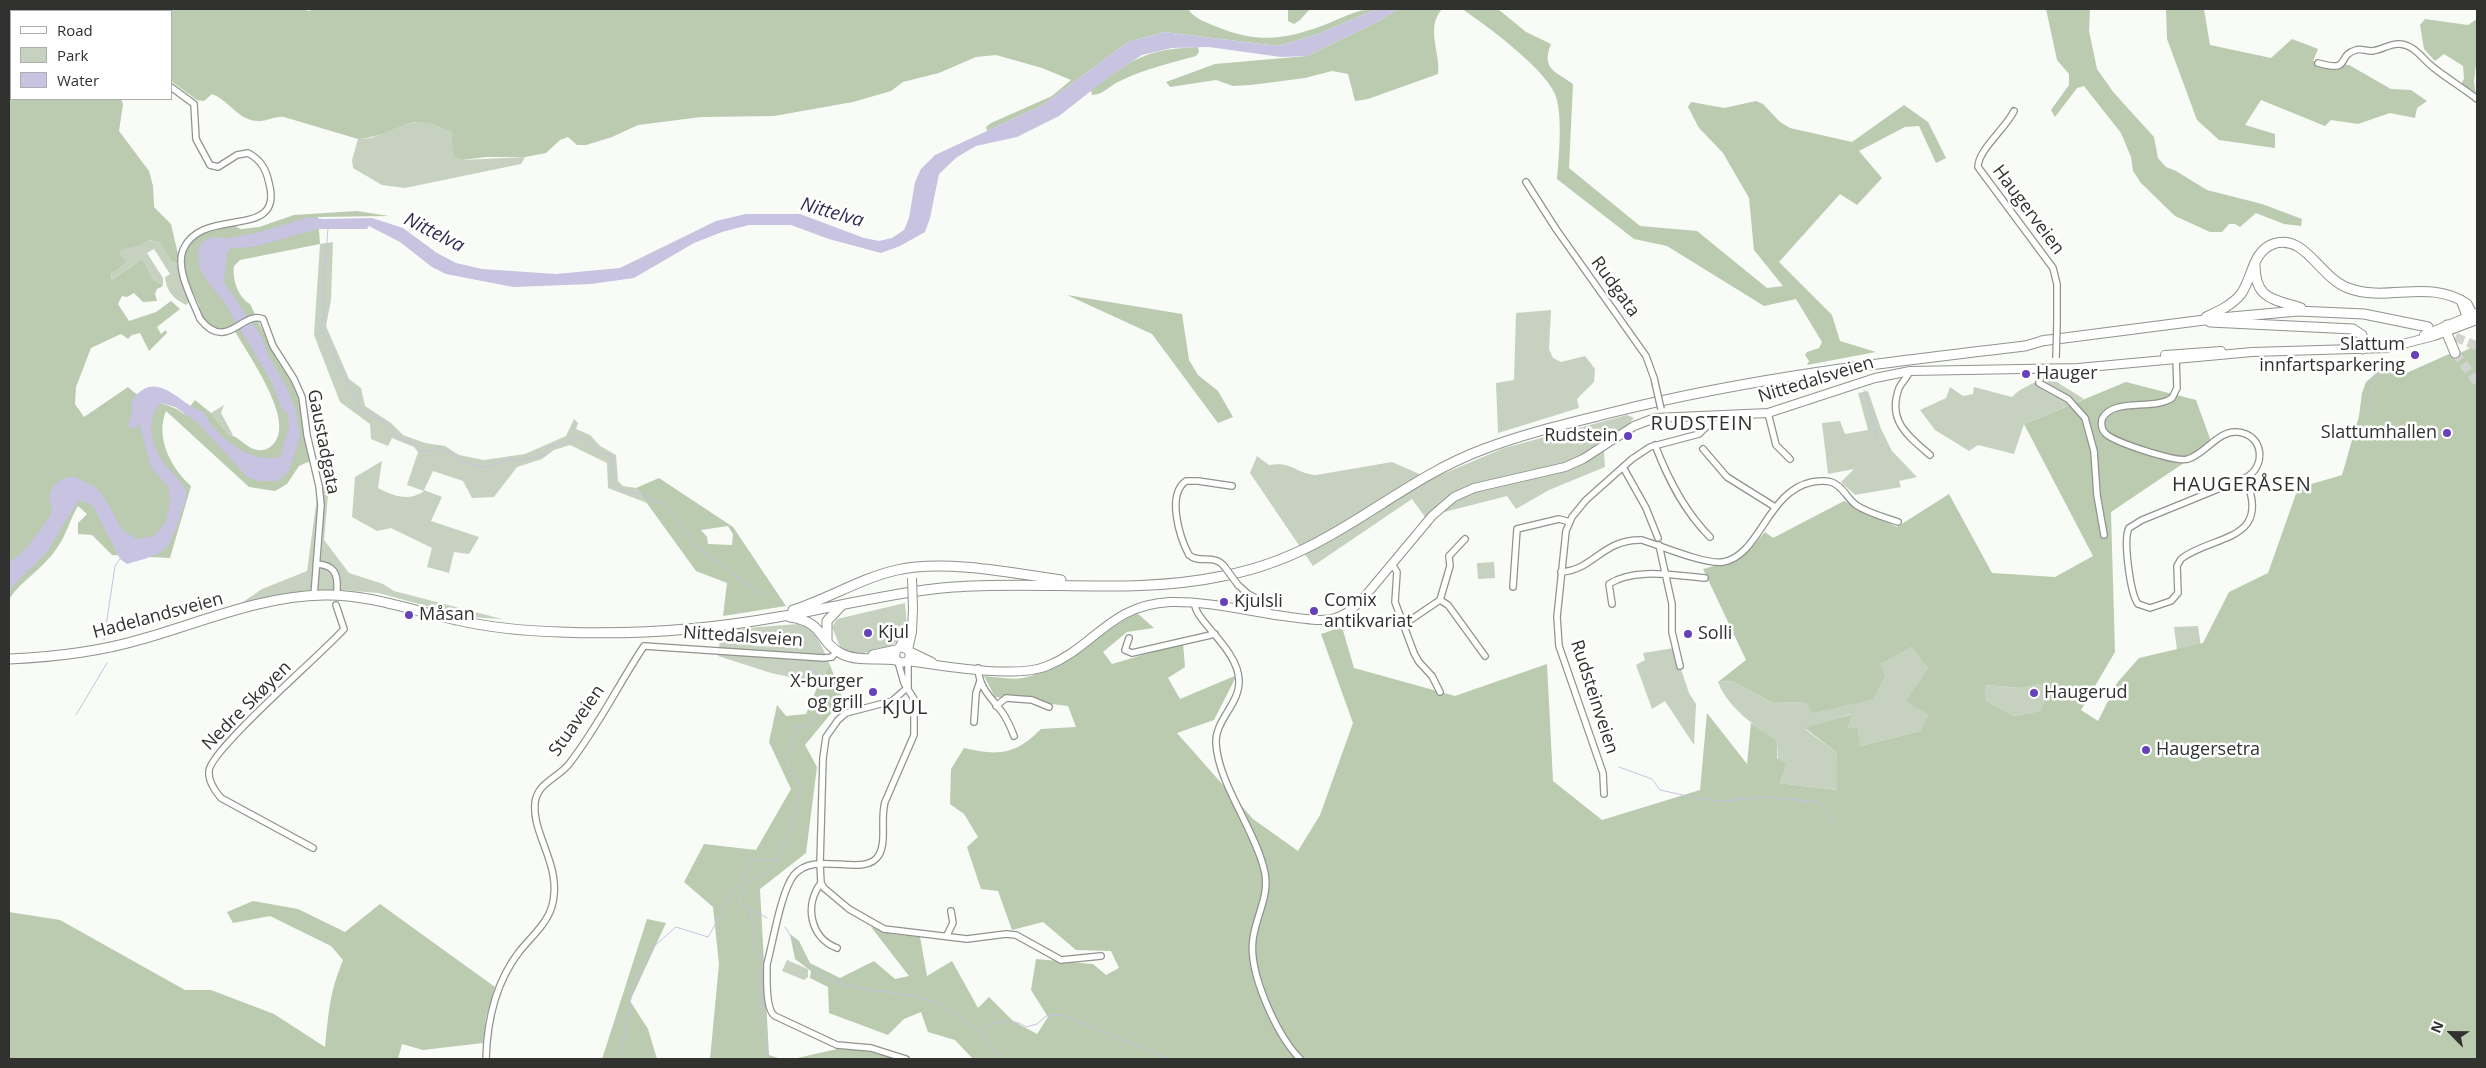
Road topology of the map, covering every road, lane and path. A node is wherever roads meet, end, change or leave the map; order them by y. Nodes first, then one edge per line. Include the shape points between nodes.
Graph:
1 (2318, 63) dead end
2 (172, 88) edge
3 (2477, 99) edge
4 (2014, 111) dead end
5 (1526, 182) dead end
6 (2255, 262) junction
7 (2307, 310) junction
8 (2474, 317) edge
9 (2199, 320) junction
10 (2428, 327) dead end
11 (2446, 328) junction
12 (2046, 340) junction
13 (2364, 349) junction
14 (2455, 353) tunnel mouth
15 (2175, 357) junction
16 (2042, 368) junction
17 (2056, 368) junction
18 (1910, 371) junction
19 (1768, 412) junction
20 (1661, 413) junction
21 (1709, 415) junction
22 (1655, 445) junction
23 (1704, 449) dead end
24 (1930, 455) dead end
25 (1790, 459) dead end
26 (1623, 467) junction
27 (2246, 478) junction
28 (1232, 486) dead end
29 (1775, 507) junction
30 (1570, 522) junction
31 (1898, 522) dead end
32 (2104, 535) dead end
33 (1710, 537) dead end
34 (1465, 539) dead end
35 (1658, 542) junction
36 (316, 564) junction
37 (1392, 564) junction
38 (912, 567) junction
39 (1561, 572) junction
40 (1664, 575) junction
41 (1705, 578) dead end
42 (1076, 582) junction
43 (1053, 585) junction
44 (1513, 587) dead end
45 (337, 590) dead end
46 (314, 596) junction
47 (1440, 600) junction
48 (1195, 604) junction
49 (1612, 604) dead end
50 (336, 605) dead end
51 (843, 605) junction
52 (1268, 614) junction
53 (782, 616) junction
54 (759, 620) junction
55 (912, 624) junction
56 (1403, 624) junction
57 (1215, 634) junction
58 (1129, 638) dead end
59 (827, 640) junction
60 (644, 646) joint
61 (898, 649) junction
62 (837, 651) junction
63 (909, 651) junction
64 (1485, 656) dead end
65 (866, 658) junction
66 (9, 659) edge
67 (897, 661) junction
68 (908, 661) junction
69 (934, 663) junction
70 (1680, 666) dead end
71 (978, 668) junction
72 (980, 681) junction
73 (908, 687) junction
74 (1440, 692) dead end
75 (996, 706) junction
76 (1049, 707) dead end
77 (974, 722) dead end
78 (1014, 736) dead end
79 (1604, 794) dead end
80 (313, 848) dead end
81 (820, 864) junction
82 (822, 883) junction
83 (951, 911) dead end
84 (948, 935) junction
85 (836, 948) dead end
86 (1101, 956) dead end
87 (486, 1059) edge
88 (906, 1059) edge
89 (1300, 1059) edge

1 - 3 street via 2334,68 2341,66 2349,53 2356,49 2372,51 2402,44
2 - 36 street, Gaustadgata via 194,104 196,139 210,165 218,167 237,155 248,153 265,169 272,198 267,212 259,217 204,230 186,243 181,257 182,275 200,319 216,331 234,329 254,318 265,322 273,346 298,388 320,496
4 - 17 street, Haugerveien, bridge via 1981,155 1978,166 2053,268 2057,284
5 - 20 street, Rudgata, bridge via 1646,356
6 - 7 highway via 2256,279 2265,294 2278,302
6 - 8 highway via 2266,248 2279,242 2289,243 2303,248 2326,275 2349,288 2370,293 2430,291 2461,300
6 - 9 highway via 2246,285 2235,300
7 - 9 highway
7 - 10 highway via 2364,314
8 - 11 main road, Nittedalsveien
9 - 12 highway
9 - 13 highway via 2226,324 2350,328 2362,335
11 - 13 main road, Nittedalsveien via 2392,347
11 - 14 highway
12 - 42 highway via 1798,370 1707,386 1598,411 1526,430 1465,452 1416,477 1316,539 1260,562 1225,572 1168,580
12 - 43 highway via 2025,346 1773,379 1615,411 1527,434 1467,456 1418,480 1318,542 1256,568 1211,579 1169,584
13 - 15 main road, Nittedalsveien
15 - 17 main road, Nittedalsveien
15 - 27 street via 2176,391 2170,400 2111,409 2102,419 2104,432 2177,460 2194,456 2225,434 2242,433 2252,438 2260,452 2257,469
16 - 17 main road, Nittedalsveien
16 - 18 main road, Nittedalsveien
16 - 32 street via 2039,384 2077,406 2087,423 2094,451
18 - 19 main road, Nittedalsveien via 1875,378
18 - 24 street via 1896,399 1900,426
19 - 21 main road, Nittedalsveien
19 - 25 street via 1776,445
20 - 21 main road, Nittedalsveien
20 - 37 main road, Nittedalsveien via 1565,467 1460,494 1437,510
21 - 22 street, Rudsteinveien via 1707,426 1700,434
22 - 26 street, Rudsteinveien
22 - 33 street via 1683,504
23 - 29 street via 1722,474
26 - 30 street, Rudsteinveien via 1586,500
26 - 35 street via 1646,508
27 - 27 street via 2129,528 2126,539 2133,594 2138,604 2150,608 2171,601 2178,593 2177,566 2181,559 2240,531 2252,505
28 - 52 street, bridge via 1186,482 1179,488 1177,520 1189,555 1195,559 1216,559 1245,592 1267,604
29 - 31 street via 1792,490 1824,480 1837,485 1854,504
29 - 35 street via 1749,544 1725,562 1711,562
30 - 39 street, Rudsteinveien
30 - 44 street via 1559,519 1517,529
34 - 47 street via 1449,556 1450,566
35 - 39 street via 1618,542 1578,568
35 - 40 street
36 - 45 street via 335,570
36 - 46 street, Gaustadgata
37 - 52 main road, Nittedalsveien via 1356,606 1340,616 1316,620
37 - 56 street via 1398,572 1395,602
38 - 42 highway via 961,568
38 - 54 highway via 883,574 819,601
38 - 55 main road, bridge
39 - 79 street, Rudsteinveien via 1557,617 1559,646 1603,773
40 - 41 street
40 - 49 street via 1639,575 1614,581 1609,584
40 - 70 street via 1672,604 1672,632
42 - 43 highway
43 - 51 highway via 946,588
46 - 54 highway, Hadelandsveien via 364,598 471,623 537,631 655,631
46 - 66 highway, Hadelandsveien via 261,604 109,648
47 - 56 street
47 - 64 street via 1448,605
48 - 52 main road, Nittedalsveien
48 - 57 street via 1195,612
48 - 71 main road, Nittedalsveien via 1164,603 1133,610 1042,668 1024,671
50 - 80 street, Nedre Skøyen via 344,629 247,723 211,761 209,771 214,789 222,798
51 - 53 highway
51 - 59 highway via 827,621
53 - 54 highway
53 - 59 highway via 809,622
55 - 61 main road
55 - 63 main road
56 - 74 street via 1418,662 1432,676
57 - 58 street via 1132,653 1125,650
57 - 89 street via 1232,657 1239,681 1236,696 1218,731 1216,744 1228,783 1252,833 1265,871 1266,891 1253,939 1252,958 1271,1014 1284,1039
59 - 62 highway
60 - 62 street, Nittedalsveien via 824,658 832,657
60 - 87 street, Stuaveien via 568,765 543,786 536,798 536,817 551,861 554,881 552,907 506,972 492,1014
61 - 63 main road, Nittedalsveien
61 - 65 highway
61 - 67 main road via 894,655
62 - 65 highway via 847,656
63 - 68 main road
63 - 69 main road, Nittedalsveien
65 - 67 highway
67 - 68 main road, Nittedalsveien
67 - 73 street
68 - 69 main road, Nittedalsveien
68 - 73 street
69 - 71 main road, Nittedalsveien
71 - 72 street
72 - 75 street
72 - 77 street
73 - 81 street via 892,701 846,713 828,732 823,758
73 - 81 street via 915,701 914,735 885,802 883,841 878,856 874,861 860,865
75 - 76 street via 1006,698 1032,700
75 - 78 street
81 - 82 street
81 - 88 street via 801,869 790,881 767,964 770,1011 837,1045 871,1048
82 - 84 street via 830,896 884,929
82 - 85 street via 813,901 812,918 821,939
83 - 84 street via 953,922
84 - 86 street via 967,939 1016,935 1061,960

